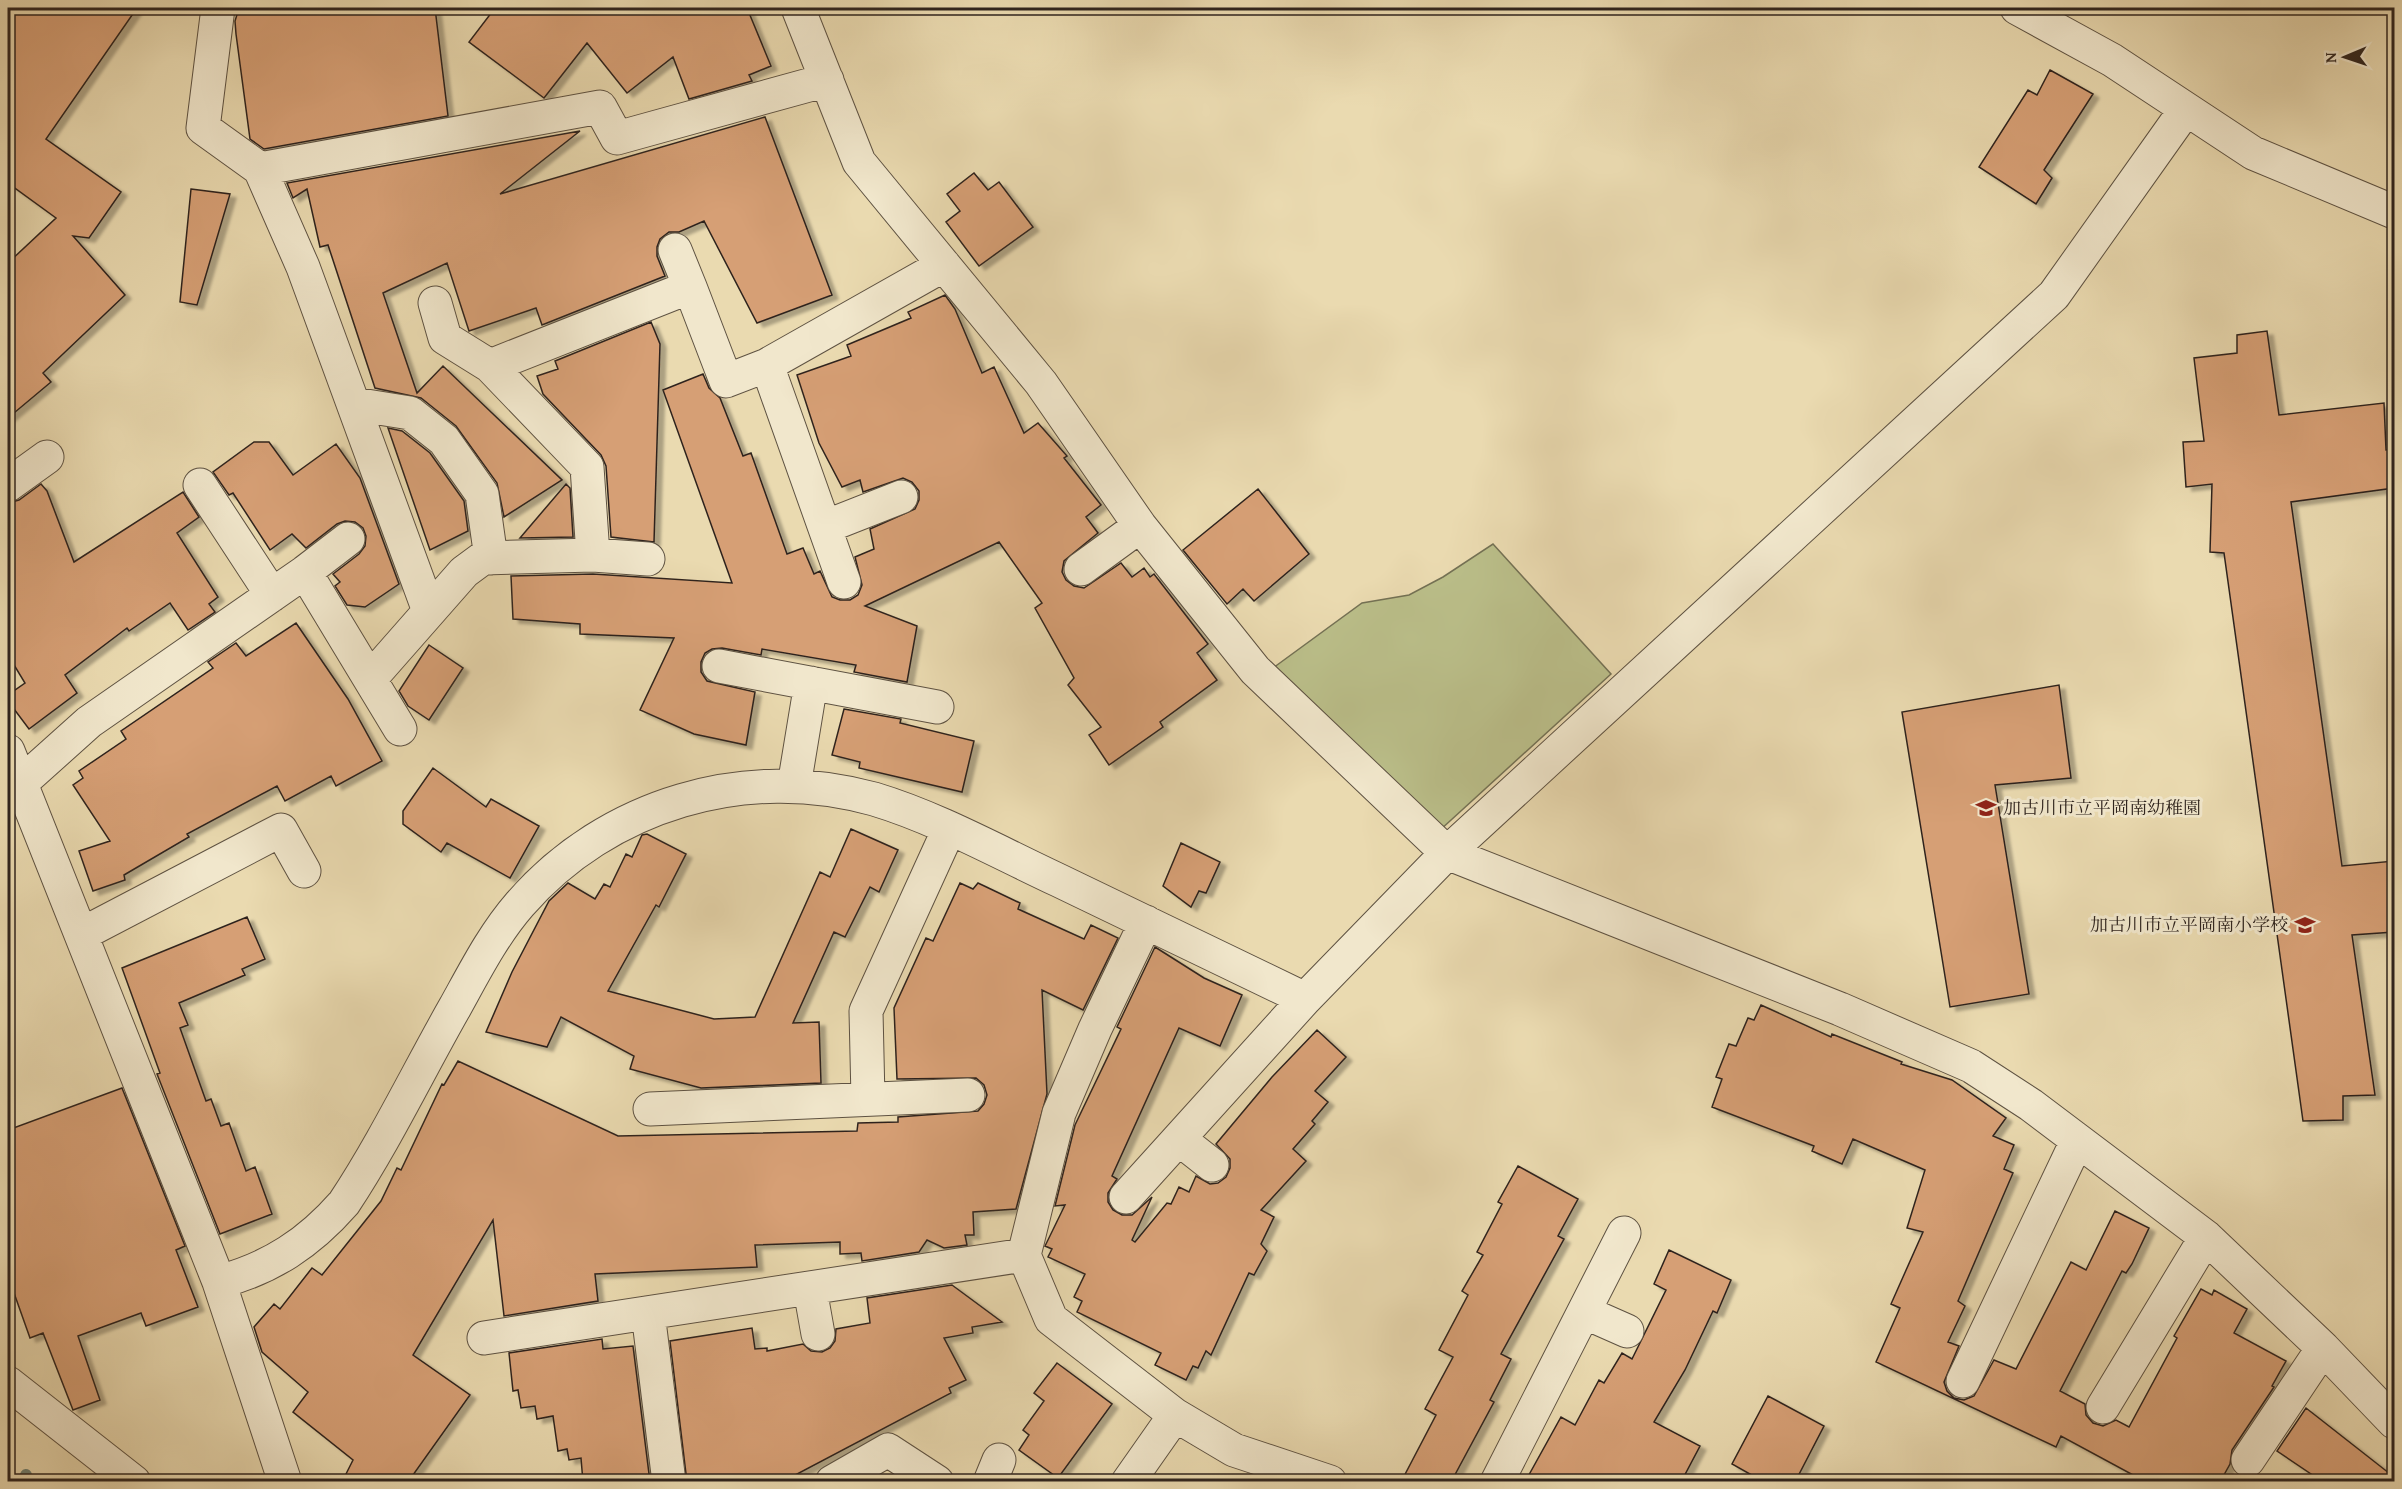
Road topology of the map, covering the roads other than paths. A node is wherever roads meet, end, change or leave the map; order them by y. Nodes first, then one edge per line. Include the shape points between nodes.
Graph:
1 (218, 8) edge
2 (798, 8) edge
3 (2017, 8) edge
4 (827, 80) junction
5 (2186, 108) junction
6 (260, 169) junction
7 (2394, 212) edge
8 (675, 250) dead end
9 (944, 265) junction
10 (690, 287) junction
11 (435, 303) dead end
12 (767, 365) junction
13 (490, 366) junction
14 (354, 404) junction
15 (47, 458) dead end
16 (8, 484) edge
17 (200, 485) dead end
18 (901, 497) dead end
19 (1140, 526) junction
20 (825, 527) junction
21 (348, 539) dead end
22 (593, 555) junction
23 (491, 558) junction
24 (648, 558) dead end
25 (1081, 569) dead end
26 (306, 572) junction
27 (844, 582) dead end
28 (272, 595) junction
29 (429, 612) junction
30 (719, 666) dead end
31 (370, 679) junction
32 (811, 683) junction
33 (937, 707) dead end
34 (400, 729) dead end
35 (8, 751) edge
36 (21, 783) junction
37 (794, 786) junction
38 (949, 829) junction
39 (1446, 853) junction
40 (304, 871) dead end
41 (1146, 922) junction
42 (82, 934) junction
43 (1305, 999) junction
44 (968, 1095) dead end
45 (868, 1099) junction
46 (650, 1109) dead end
47 (1179, 1138) junction
48 (2077, 1141) junction
49 (1212, 1165) dead end
50 (1126, 1197) dead end
51 (1624, 1233) dead end
52 (2206, 1238) junction
53 (1024, 1256) junction
54 (219, 1282) junction
55 (810, 1288) junction
56 (1584, 1312) junction
57 (648, 1313) junction
58 (1626, 1331) dead end
59 (818, 1334) dead end
60 (484, 1338) dead end
61 (2323, 1348) junction
62 (1963, 1381) dead end
63 (8, 1383) edge
64 (2103, 1407) dead end
65 (1175, 1415) junction
66 (2394, 1422) edge
67 (2248, 1460) dead end
68 (134, 1482) edge
69 (285, 1482) edge
70 (669, 1482) edge
71 (832, 1482) edge
72 (937, 1482) edge
73 (1128, 1482) edge
74 (1330, 1482) edge
75 (1497, 1482) edge

1 - 6 street via 203,128
2 - 4 street
3 - 5 street via 2112,60
4 - 6 street via 617,138 600,108
4 - 9 street via 859,162
5 - 7 street via 2253,153
5 - 39 street via 2054,295
6 - 14 street via 303,267
8 - 10 street
9 - 12 street
9 - 19 street via 1041,383
10 - 12 street via 726,381
10 - 13 street
11 - 13 street via 445,338
12 - 20 street
13 - 22 street via 587,466
14 - 23 street via 410,413 444,440 482,494
14 - 29 street
15 - 16 street
17 - 28 street
18 - 20 street
19 - 25 street
19 - 39 street via 1255,670
20 - 27 street
21 - 26 street
22 - 23 street
22 - 24 street
23 - 29 street via 483,558 464,572
26 - 28 street
26 - 31 street
28 - 36 street via 89,722
29 - 31 street
30 - 32 street
31 - 34 street
32 - 33 street
32 - 37 street
35 - 36 street
36 - 42 street
37 - 38 street via 876,800
37 - 54 street via 754,786 716,792 650,811 606,832 543,879 492,939 344,1203 288,1254 267,1266
38 - 41 street
38 - 45 street via 866,1011
39 - 43 street
39 - 48 street via 1840,1009 1971,1066
40 - 42 street via 281,830
41 - 43 street
41 - 53 street via 1059,1113
42 - 54 street
43 - 47 street
44 - 45 street
45 - 46 street
47 - 49 street
47 - 50 street
48 - 52 street
48 - 62 street
51 - 56 street
52 - 61 street
52 - 64 street
53 - 55 street
53 - 65 street via 1051,1319
54 - 69 street
55 - 57 street
55 - 59 street
56 - 58 street
56 - 75 street
57 - 60 street
57 - 70 street
61 - 66 street
61 - 67 street
63 - 68 street
65 - 73 street
65 - 74 street via 1234,1450
71 - 72 street via 888,1450

